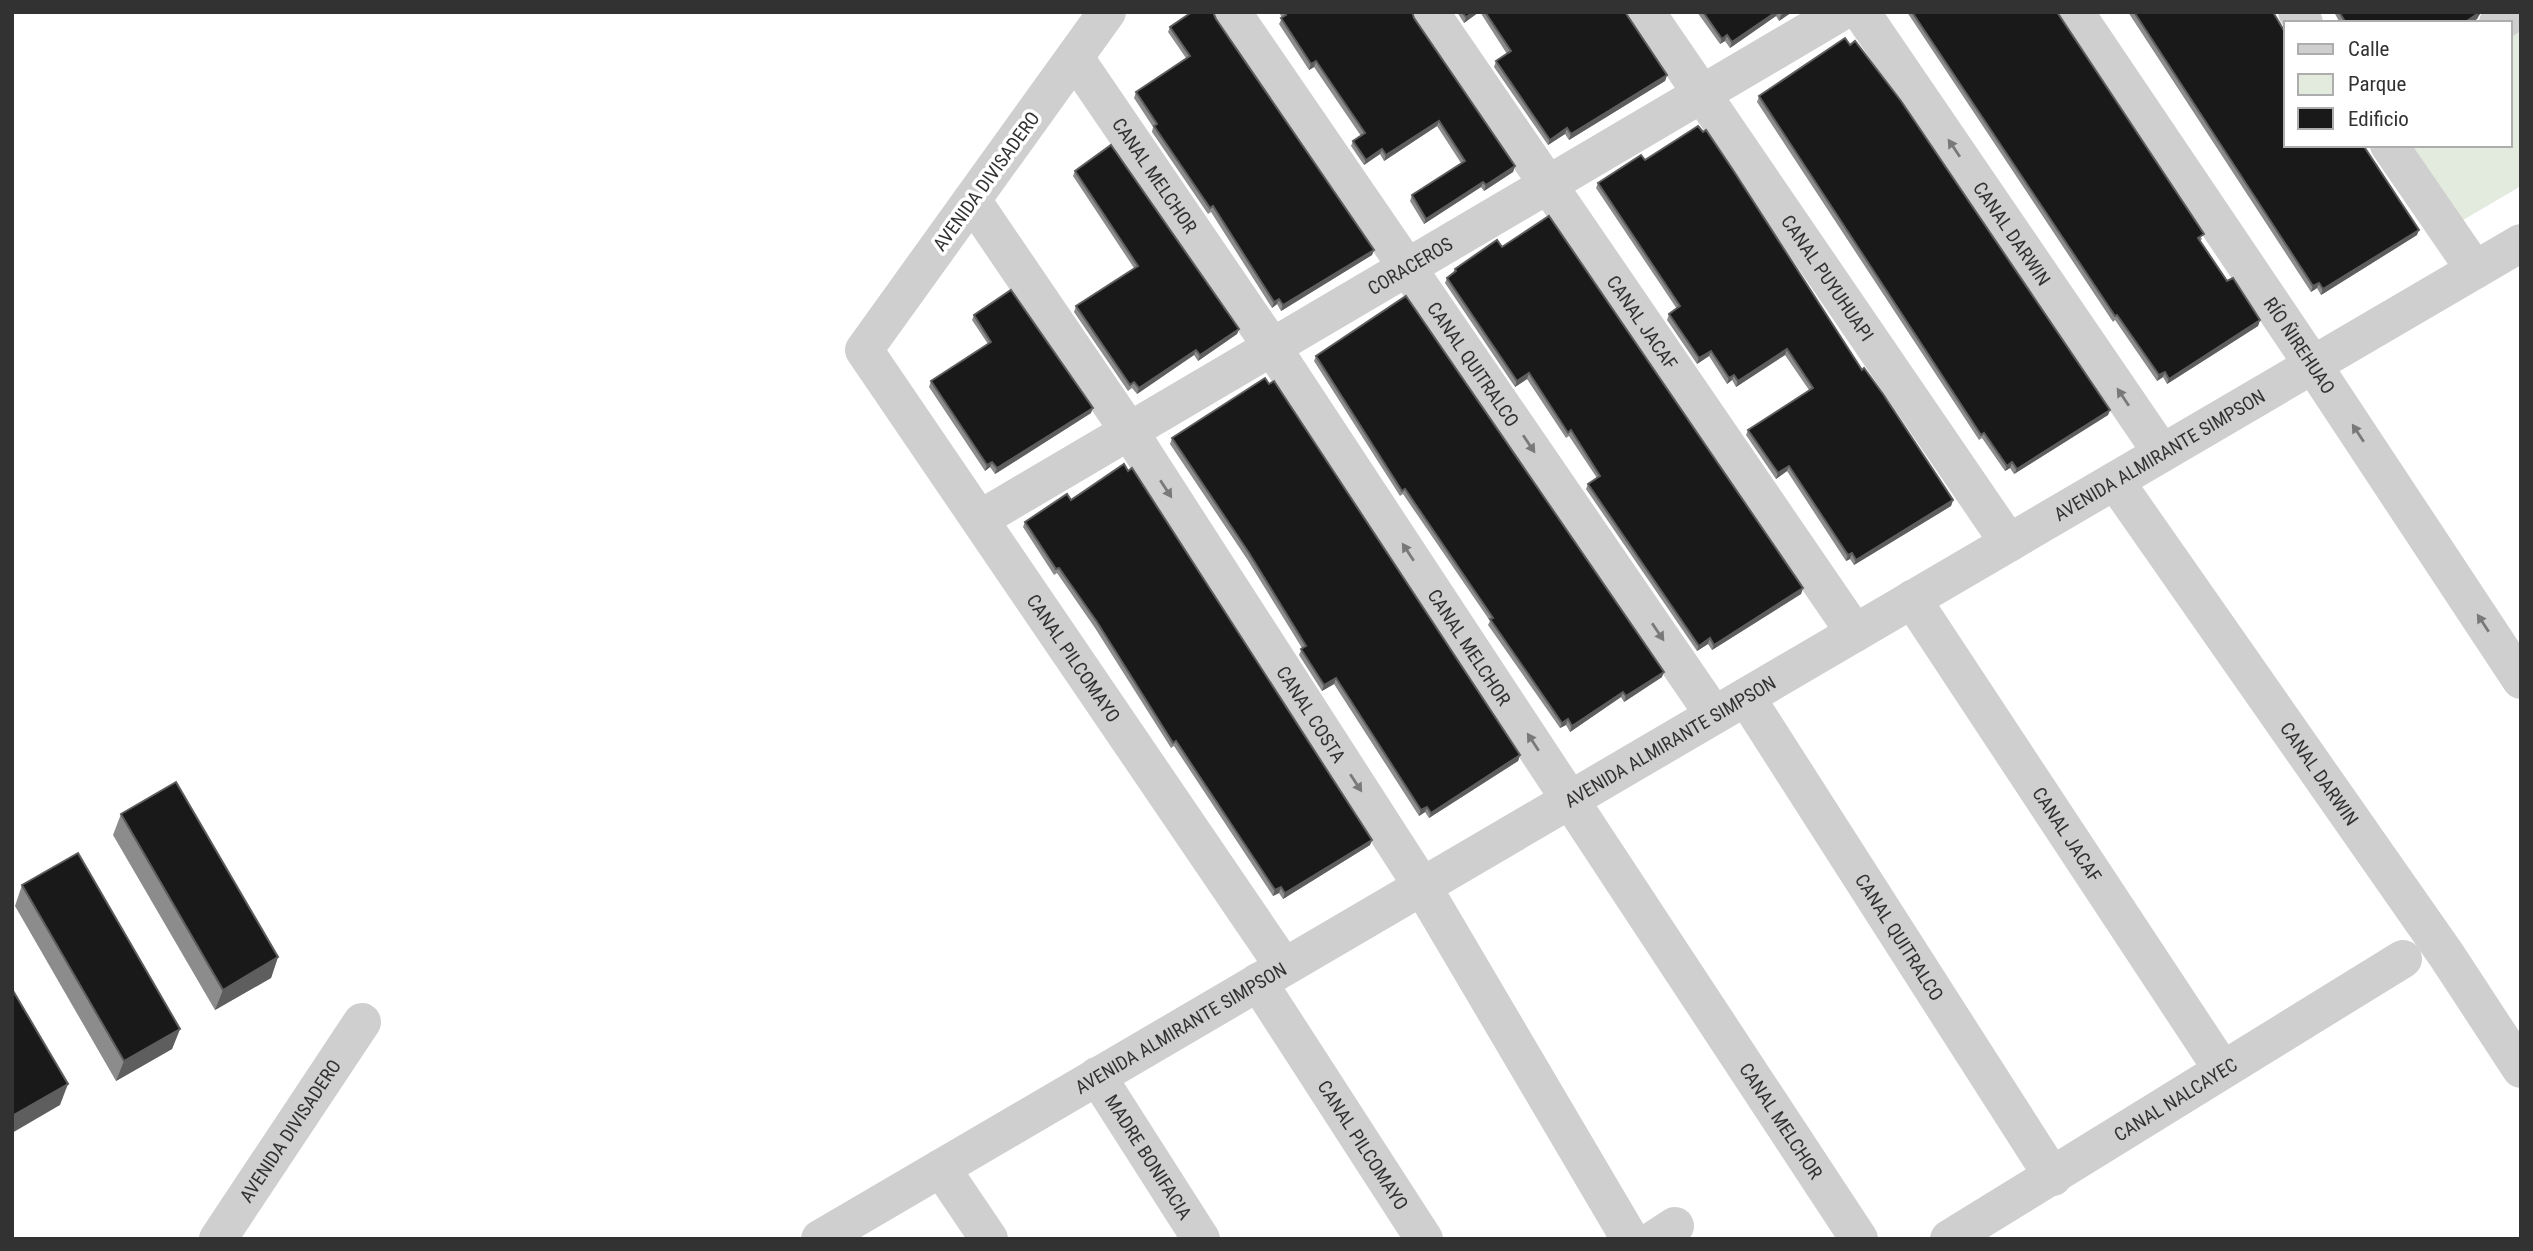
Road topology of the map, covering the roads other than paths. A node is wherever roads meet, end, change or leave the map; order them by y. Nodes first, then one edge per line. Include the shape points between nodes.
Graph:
1 (1107, 12) edge
2 (1232, 12) edge
3 (1430, 12) edge
4 (1646, 12) edge
5 (1841, 12) edge
6 (1861, 12) edge
7 (2075, 12) edge
8 (1074, 58) junction
9 (1702, 94) junction
10 (2390, 147) edge
11 (1548, 184) junction
12 (972, 200) junction
13 (2520, 245) edge
14 (1408, 267) junction
15 (2475, 270) junction
16 (1272, 347) junction
17 (864, 350) joint
18 (2313, 365) junction
19 (1129, 431) junction
20 (2162, 453) junction
21 (2115, 481) junction
22 (980, 519) junction
23 (2009, 543) junction
24 (1912, 599) junction
25 (1855, 633) junction
26 (2521, 680) edge
27 (1730, 706) junction
28 (1571, 799) junction
29 (1422, 886) junction
30 (2403, 959) dead end
31 (1271, 975) junction
32 (362, 1022) dead end
33 (2222, 1069) junction
34 (2521, 1069) edge
35 (1097, 1076) junction
36 (941, 1168) junction
37 (2053, 1177) junction
38 (218, 1239) edge
39 (820, 1239) edge
40 (989, 1239) edge
41 (1201, 1239) edge
42 (1424, 1239) edge
43 (1630, 1239) edge
44 (1858, 1239) edge
45 (1949, 1239) edge

1 - 8 street, AVENIDA DIVISADERO
2 - 14 street, CANAL QUITRALCO
3 - 11 street, CANAL JACAF
4 - 9 street, CANAL PUYUHUAPI
5 - 9 street, CORACEROS
20 -> 6 street, CANAL DARWIN
7 - 18 street, RÍO ÑIREHUAO
8 - 12 street, AVENIDA DIVISADERO
8 - 16 street, CANAL MELCHOR
9 - 11 street, CORACEROS
9 - 23 street, CANAL PUYUHUAPI
10 - 15 street
11 - 14 street, CORACEROS
11 - 25 street, CANAL JACAF
12 - 17 street, AVENIDA DIVISADERO
12 - 19 street, CANAL COSTA
13 - 15 street, AVENIDA ALMIRANTE SIMPSON
14 - 16 street, CORACEROS
14 -> 27 street, CANAL QUITRALCO
15 - 18 street, AVENIDA ALMIRANTE SIMPSON
16 - 19 street, CORACEROS
28 -> 16 street, CANAL MELCHOR
17 - 22 street, CANAL PILCOMAYO
18 - 20 street, AVENIDA ALMIRANTE SIMPSON
26 -> 18 street, RÍO ÑIREHUAO
19 - 22 street, CORACEROS
19 -> 29 street, CANAL COSTA
20 - 21 street, AVENIDA ALMIRANTE SIMPSON
21 - 23 street, AVENIDA ALMIRANTE SIMPSON
21 - 34 street, CANAL DARWIN
22 - 31 street, CANAL PILCOMAYO
23 - 24 street, AVENIDA ALMIRANTE SIMPSON
24 - 25 street, AVENIDA ALMIRANTE SIMPSON
24 - 33 street, CANAL JACAF
25 - 27 street, AVENIDA ALMIRANTE SIMPSON
27 - 28 street, AVENIDA ALMIRANTE SIMPSON
27 - 37 street, CANAL QUITRALCO
28 - 29 street, AVENIDA ALMIRANTE SIMPSON
28 - 44 street, CANAL MELCHOR
29 - 31 street, AVENIDA ALMIRANTE SIMPSON
29 - 43 street, CANAL COSTA
30 - 33 street, CANAL NALCAYEC
31 - 35 street, AVENIDA ALMIRANTE SIMPSON
31 - 42 street, CANAL PILCOMAYO
32 - 38 street, AVENIDA DIVISADERO
33 - 37 street, CANAL NALCAYEC
35 - 36 street, AVENIDA ALMIRANTE SIMPSON
35 - 41 street, MADRE BONIFACIA
36 - 39 street, AVENIDA ALMIRANTE SIMPSON
36 - 40 street
37 - 45 street, CANAL NALCAYEC

